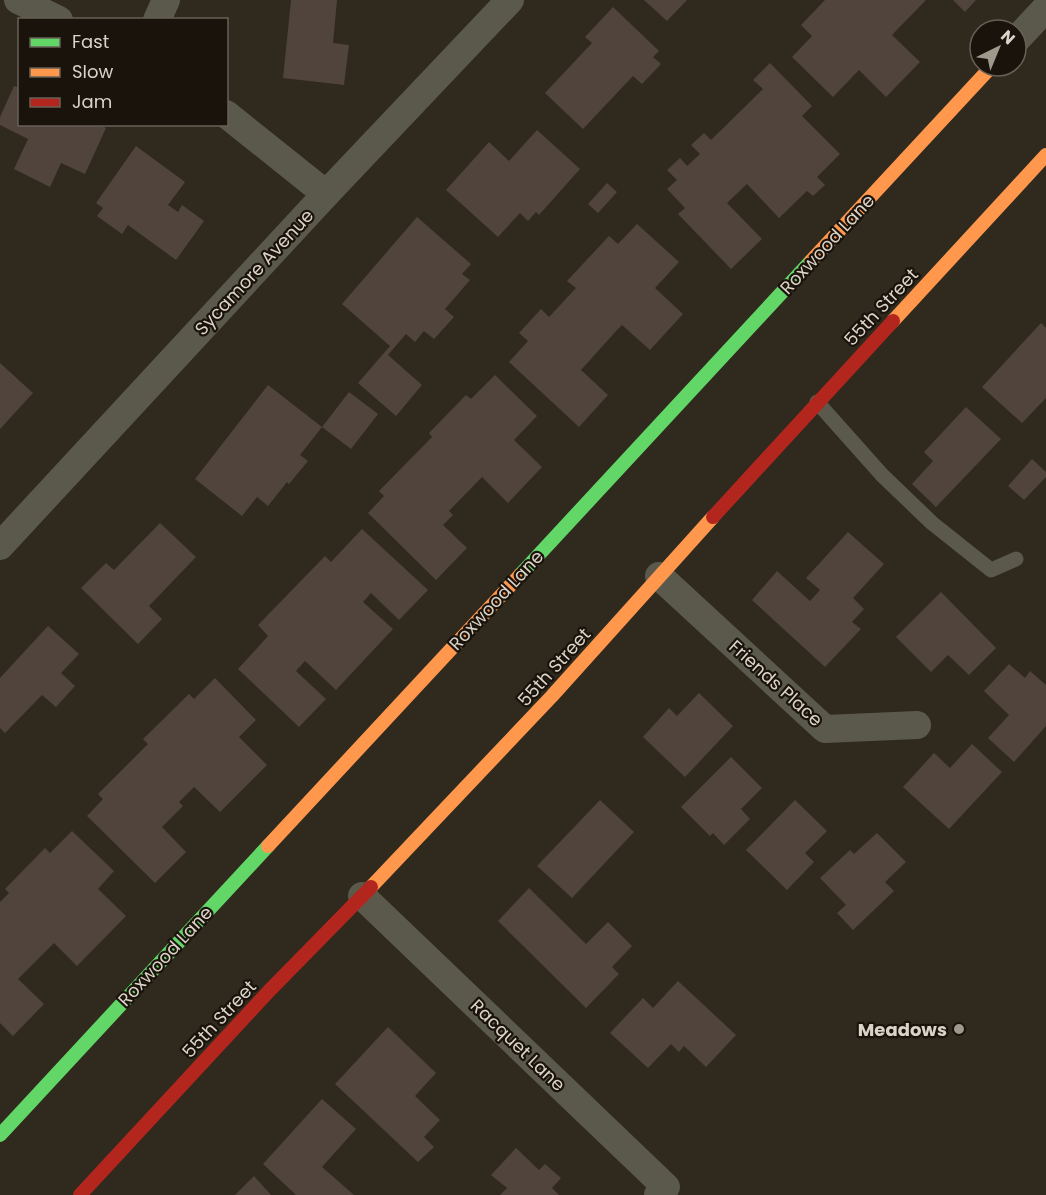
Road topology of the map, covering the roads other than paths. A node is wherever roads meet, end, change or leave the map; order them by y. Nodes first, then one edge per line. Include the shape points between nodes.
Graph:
1 (18, 0) edge
2 (166, 0) edge
3 (510, 0) edge
4 (1046, 8) edge
5 (55, 18) edge
6 (158, 18) edge
7 (1028, 27) edge
8 (981, 78) edge
9 (228, 116) edge
10 (1046, 155) edge
11 (326, 194) junction
12 (817, 402) junction
13 (0, 546) edge
14 (1016, 559) dead end
15 (659, 576) junction
16 (917, 725) dead end
17 (362, 896) junction
18 (0, 1135) edge
19 (666, 1192) edge
20 (80, 1195) edge

1 - 5 street
2 - 6 street
3 - 11 street, Sycamore Avenue
4 - 7 street
8 - 18 street, Roxwood Lane
9 - 11 street
10 - 12 street, 55th Street
11 - 13 street, Sycamore Avenue
12 - 14 lane via 882,475 932,523 991,570
12 - 15 street, 55th Street
15 - 16 street, Friends Place via 825,729
15 - 17 street, 55th Street via 552,696
17 - 19 street, Racquet Lane
17 - 20 street, 55th Street

